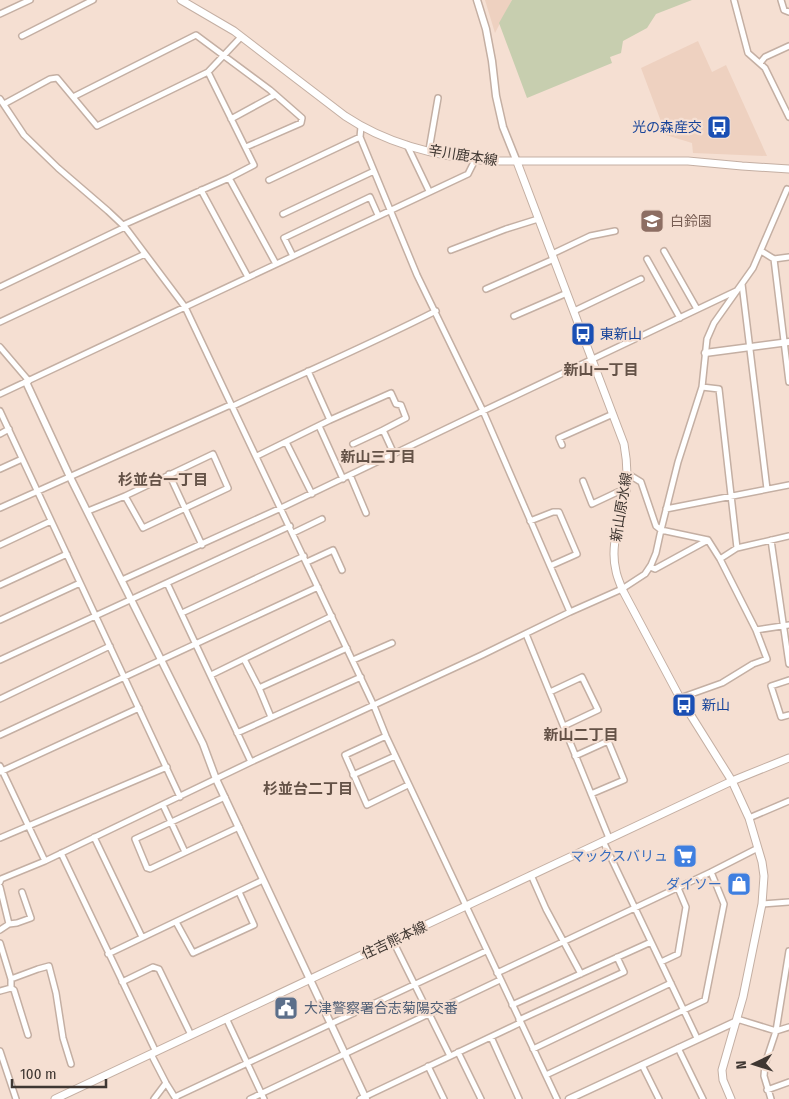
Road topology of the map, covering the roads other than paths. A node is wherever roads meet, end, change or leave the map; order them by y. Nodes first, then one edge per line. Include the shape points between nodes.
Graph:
1 (30, 0) edge
2 (93, 0) edge
3 (181, 0) edge
4 (477, 0) edge
5 (734, 0) edge
6 (781, 0) edge
7 (789, 12) edge
8 (0, 14) edge
9 (22, 36) dead end
10 (242, 37) junction
11 (789, 46) edge
12 (224, 56) junction
13 (760, 62) junction
14 (208, 72) junction
15 (275, 95) junction
16 (73, 97) junction
17 (438, 98) dead end
18 (0, 99) edge
19 (4, 104) junction
20 (789, 117) edge
21 (231, 119) junction
22 (361, 127) junction
23 (360, 137) junction
24 (407, 146) junction
25 (246, 147) junction
26 (429, 150) junction
27 (475, 160) junction
28 (517, 162) junction
29 (789, 169) edge
30 (374, 171) junction
31 (229, 178) junction
32 (270, 180) dead end
33 (787, 189) dead end
34 (201, 190) junction
35 (429, 191) junction
36 (390, 209) junction
37 (283, 214) dead end
38 (378, 215) junction
39 (538, 219) junction
40 (124, 226) junction
41 (615, 231) dead end
42 (451, 250) dead end
43 (664, 251) dead end
44 (761, 251) junction
45 (145, 254) junction
46 (292, 256) junction
47 (553, 257) junction
48 (789, 257) edge
49 (647, 259) dead end
50 (774, 259) junction
51 (276, 264) junction
52 (248, 277) junction
53 (640, 279) dead end
54 (742, 284) junction
55 (0, 287) edge
56 (486, 289) dead end
57 (736, 291) junction
58 (567, 294) junction
59 (185, 307) junction
60 (697, 309) junction
61 (436, 311) junction
62 (574, 311) junction
63 (514, 316) dead end
64 (680, 318) junction
65 (0, 322) edge
66 (786, 342) edge
67 (0, 347) edge
68 (749, 347) junction
69 (705, 352) junction
70 (592, 360) junction
71 (308, 371) junction
72 (27, 381) junction
73 (789, 382) edge
74 (702, 387) junction
75 (0, 394) edge
76 (233, 406) junction
77 (0, 411) edge
78 (482, 411) junction
79 (613, 414) junction
80 (330, 420) junction
81 (319, 426) junction
82 (9, 429) junction
83 (383, 430) junction
84 (0, 434) edge
85 (286, 442) junction
86 (353, 444) dead end
87 (562, 445) dead end
88 (394, 454) junction
89 (257, 456) junction
90 (22, 458) junction
91 (0, 469) edge
92 (169, 474) junction
93 (628, 474) junction
94 (350, 475) junction
95 (70, 476) junction
96 (343, 479) junction
97 (583, 481) dead end
98 (789, 485) edge
99 (626, 488) junction
100 (767, 489) junction
101 (38, 491) junction
102 (312, 494) junction
103 (125, 496) junction
104 (732, 496) junction
105 (0, 508) edge
106 (185, 508) junction
107 (281, 508) junction
108 (666, 510) junction
109 (88, 511) junction
110 (366, 512) dead end
111 (322, 518) dead end
112 (51, 521) junction
113 (530, 521) junction
114 (290, 526) junction
115 (662, 530) junction
116 (293, 533) junction
117 (789, 536) edge
118 (708, 540) junction
119 (771, 540) junction
120 (0, 545) edge
121 (202, 545) junction
122 (737, 548) junction
123 (67, 554) junction
124 (304, 556) junction
125 (720, 560) junction
126 (306, 562) junction
127 (550, 566) junction
128 (650, 567) junction
129 (342, 570) dead end
130 (122, 580) junction
131 (80, 583) junction
132 (167, 583) junction
133 (0, 585) edge
134 (318, 587) junction
135 (622, 589) junction
136 (131, 600) junction
137 (570, 612) junction
138 (182, 613) junction
139 (96, 615) junction
140 (332, 616) junction
141 (0, 620) edge
142 (786, 625) edge
143 (756, 630) junction
144 (526, 634) junction
145 (392, 643) dead end
146 (197, 644) junction
147 (110, 646) junction
148 (347, 648) junction
149 (244, 659) junction
150 (0, 660) edge
151 (161, 660) junction
152 (353, 660) junction
153 (789, 664) edge
154 (211, 675) junction
155 (360, 677) junction
156 (125, 678) junction
157 (789, 680) edge
158 (259, 688) junction
159 (550, 692) junction
160 (680, 698) junction
161 (0, 699) edge
162 (374, 706) junction
163 (139, 708) junction
164 (789, 715) edge
165 (270, 718) junction
166 (564, 726) junction
167 (237, 733) junction
168 (0, 735) edge
169 (386, 736) junction
170 (395, 756) junction
171 (575, 756) junction
172 (789, 758) edge
173 (250, 762) junction
174 (167, 767) junction
175 (1, 770) edge
176 (353, 775) junction
177 (216, 779) junction
178 (732, 781) junction
179 (408, 785) junction
180 (591, 794) junction
181 (180, 796) junction
182 (225, 797) junction
183 (789, 801) edge
184 (163, 805) junction
185 (749, 818) junction
186 (171, 823) junction
187 (29, 826) junction
188 (239, 827) junction
189 (94, 837) junction
190 (0, 838) edge
191 (606, 840) junction
192 (758, 848) junction
193 (185, 852) junction
194 (61, 853) junction
195 (45, 861) junction
196 (711, 872) junction
197 (531, 875) junction
198 (264, 880) junction
199 (0, 882) edge
200 (0, 888) edge
201 (678, 888) junction
202 (22, 892) dead end
203 (239, 892) junction
204 (789, 902) edge
205 (762, 904) junction
206 (2, 906) edge
207 (466, 906) junction
208 (634, 908) junction
209 (176, 922) junction
210 (9, 924) junction
211 (0, 930) edge
212 (142, 937) junction
213 (393, 940) junction
214 (563, 942) junction
215 (651, 942) junction
216 (0, 943) edge
217 (486, 951) junction
218 (789, 951) edge
219 (108, 954) junction
220 (617, 957) junction
221 (661, 962) junction
222 (497, 974) junction
223 (581, 974) junction
224 (11, 979) junction
225 (310, 979) junction
226 (500, 980) junction
227 (122, 982) junction
228 (670, 983) junction
229 (415, 984) junction
230 (11, 988) junction
231 (0, 991) edge
232 (512, 1005) junction
233 (684, 1010) junction
234 (429, 1014) junction
235 (226, 1018) junction
236 (23, 1019) junction
237 (16, 1020) dead end
238 (737, 1020) junction
239 (520, 1022) junction
240 (330, 1024) junction
241 (789, 1028) edge
242 (776, 1030) junction
243 (28, 1035) dead end
244 (191, 1035) junction
245 (491, 1037) junction
246 (697, 1038) junction
247 (678, 1048) junction
248 (533, 1049) junction
249 (0, 1051) edge
250 (458, 1052) junction
251 (153, 1053) junction
252 (344, 1053) junction
253 (450, 1056) junction
254 (247, 1063) junction
255 (71, 1064) dead end
256 (642, 1065) junction
257 (428, 1066) junction
258 (546, 1076) junction
259 (789, 1082) edge
260 (166, 1083) junction
261 (767, 1090) junction
262 (262, 1096) edge
263 (176, 1098) edge
264 (364, 1098) edge
265 (16, 1099) edge
266 (55, 1099) edge
267 (154, 1099) edge
268 (250, 1099) edge
269 (444, 1099) edge
270 (481, 1099) edge
271 (520, 1099) edge
272 (557, 1099) edge
273 (570, 1099) edge
274 (657, 1099) edge
275 (703, 1099) edge
276 (730, 1099) edge
277 (771, 1099) edge

1 - 8 street
2 - 9 street
3 - 10 main road, 辛川鹿本線
4 - 28 street via 486,29 503,127
5 - 13 street via 748,53
6 - 7 street via 784,10
10 - 12 street
10 - 22 main road, 辛川鹿本線
11 - 13 street
12 - 14 street
12 - 15 street
12 - 16 street via 196,35
13 - 20 street via 766,68
14 - 16 street via 97,126
14 - 21 street
15 - 21 street
15 - 25 street via 302,118 301,123
16 - 19 street via 57,78
17 - 26 street
18 - 19 street
19 - 40 street via 24,135
21 - 25 street
22 - 23 street
22 - 24 main road, 辛川鹿本線
23 - 30 street
23 - 32 street
24 - 26 main road, 辛川鹿本線
24 - 35 street
25 - 31 street via 254,165
26 - 27 main road, 辛川鹿本線
27 - 28 main road, 辛川鹿本線
27 - 35 street via 468,174
28 - 29 main road, 辛川鹿本線 via 688,161
28 - 39 main road, 新山原水線
30 - 36 street
30 - 37 street
31 - 34 street
31 - 51 street
33 - 44 street
34 - 40 street
34 - 52 street
35 - 36 street
36 - 38 street
36 - 61 street via 417,275
38 - 46 street
38 - 46 street via 370,197 284,238
39 - 42 street
39 - 47 main road, 新山原水線
40 - 45 street
40 - 55 street
41 - 47 street via 590,236
43 - 60 street
44 - 50 street
44 - 54 street
45 - 59 street
45 - 65 street
46 - 51 street
47 - 56 street
47 - 58 main road, 新山原水線
48 - 50 street
49 - 64 street
50 - 66 street
51 - 52 street
52 - 59 street
53 - 62 street
54 - 57 street
54 - 68 street
57 - 60 street
57 - 69 street via 714,323
58 - 62 main road, 新山原水線
58 - 63 street
59 - 72 street
59 - 76 street
60 - 64 street
61 - 71 street
61 - 78 street
62 - 70 main road, 新山原水線
64 - 70 street
66 - 68 street
66 - 73 street
67 - 72 street
68 - 69 street
68 - 100 street
69 - 74 street
70 - 78 street
70 - 79 main road, 新山原水線
71 - 76 street
71 - 80 street
72 - 75 street
72 - 95 street
74 - 104 street via 719,388
74 - 108 street
76 - 89 street
76 - 95 street
77 - 82 street
78 - 88 street
78 - 113 street
79 - 87 street via 559,438
79 - 93 main road, 新山原水線 via 624,444
80 - 81 street
80 - 83 street via 392,393 406,418
81 - 85 street
81 - 96 street
82 - 84 street
82 - 90 street
83 - 86 street
83 - 88 street
85 - 89 street
85 - 102 street
88 - 94 street
89 - 107 street
90 - 91 street
90 - 101 street
92 - 103 street
92 - 106 street
92 - 106 street via 213,454 228,488
93 - 99 main road, 新山原水線
93 - 115 street via 641,482 656,526
94 - 96 street
94 - 110 street
95 - 101 street
95 - 109 street
96 - 102 street
97 - 99 street via 592,504
98 - 100 street
99 - 135 main road, 新山原水線 via 614,553
100 - 104 street
101 - 105 street
101 - 112 street
102 - 107 street
103 - 106 street via 143,528
103 - 109 street
104 - 108 street
104 - 122 street
106 - 121 street
107 - 114 street
107 - 121 street
108 - 115 street
109 - 130 street
111 - 116 street
112 - 120 street
112 - 123 street
113 - 127 street
113 - 127 street via 559,512 577,554
114 - 116 street
114 - 132 street
115 - 118 street
115 - 128 street
116 - 124 street
117 - 119 street
118 - 125 street
118 - 128 street via 655,568
119 - 122 street
119 - 142 street
121 - 130 street
122 - 125 street
123 - 131 street
123 - 133 street
124 - 126 street
124 - 138 street
125 - 143 street
126 - 129 street via 333,550
126 - 134 street
127 - 137 street
128 - 135 street
130 - 136 street
131 - 139 street
131 - 141 street
132 - 136 street
132 - 138 street
134 - 140 street
134 - 146 street
135 - 137 street
135 - 160 main road, 新山原水線
136 - 139 street
136 - 151 street
137 - 144 street
138 - 146 street
139 - 147 street
139 - 150 street
140 - 148 street
140 - 149 street
142 - 143 street
142 - 153 street
143 - 160 street via 767,659 722,683
144 - 159 street
144 - 162 street
145 - 152 street
146 - 151 street
146 - 154 street
147 - 156 street
147 - 161 street
148 - 152 street
148 - 158 street
149 - 154 street
149 - 158 street
151 - 156 street
151 - 177 street via 203,744
152 - 155 street
154 - 167 street
155 - 162 street
155 - 165 street
156 - 163 street
156 - 168 street
157 - 164 street via 771,686 781,717
158 - 165 street
159 - 166 street
159 - 166 street via 582,677 598,710
160 - 178 main road, 新山原水線
162 - 169 street
162 - 173 street
163 - 174 street
163 - 175 street
165 - 167 street
166 - 171 street
167 - 173 street
169 - 170 street
169 - 176 street via 345,755
170 - 176 street
170 - 179 street
171 - 180 street
171 - 180 street via 608,741 624,780
172 - 178 main road, 住吉熊本線
173 - 177 street
174 - 181 street
174 - 187 street
175 - 187 street
176 - 179 street via 366,805
177 - 181 street
177 - 182 street
178 - 185 main road
178 - 191 main road, 住吉熊本線
179 - 207 street
180 - 191 street
181 - 184 street
182 - 186 street
182 - 188 street
183 - 185 street
184 - 186 street
184 - 189 street
185 - 192 main road
186 - 193 street
186 - 193 street via 135,839 148,868
187 - 190 street
187 - 195 street
188 - 193 street
188 - 198 street
189 - 194 street
189 - 212 street
191 - 197 main road, 住吉熊本線
191 - 208 street
192 - 196 street
192 - 205 main road via 764,876
194 - 195 street
194 - 219 street
195 - 199 street
196 - 201 street
196 - 233 street via 724,904 705,1000
197 - 207 main road, 住吉熊本線
197 - 214 street
198 - 203 street
198 - 225 street
200 - 206 street
201 - 208 street
201 - 221 street via 686,907 678,954
202 - 210 street via 31,918
203 - 209 street
203 - 209 street via 254,925 193,953
204 - 205 street
205 - 238 main road
206 - 210 street
207 - 213 main road, 住吉熊本線
207 - 217 street
208 - 214 street
208 - 215 street
209 - 212 street
210 - 211 street
212 - 219 street
213 - 225 main road, 住吉熊本線
213 - 229 street
214 - 222 street
214 - 223 street
215 - 220 street
215 - 221 street
216 - 224 street
217 - 222 street
217 - 229 street
218 - 242 street
219 - 227 street
220 - 223 street
220 - 239 street via 624,972
221 - 228 street
222 - 226 street
223 - 232 street
224 - 230 street
224 - 255 street via 49,966
225 - 235 main road, 住吉熊本線
225 - 240 street
226 - 232 street
226 - 234 street
227 - 244 street via 153,967 158,969
227 - 251 street
228 - 233 street
228 - 248 street
229 - 234 street
229 - 240 street
230 - 231 street
230 - 236 street
232 - 239 street
233 - 246 street
233 - 258 street
234 - 252 street
234 - 253 street
235 - 244 main road, 住吉熊本線
235 - 254 street
236 - 237 street
236 - 243 street
238 - 242 street
238 - 246 street
238 - 276 main road via 722,1070
239 - 245 street
239 - 248 street
240 - 252 street
240 - 254 street
241 - 242 street
242 - 261 street via 765,1064
244 - 251 main road, 住吉熊本線
245 - 250 street
245 - 271 street
246 - 247 street
247 - 256 street
247 - 275 street
248 - 258 street
249 - 265 street
250 - 253 street
250 - 270 street
251 - 260 street
251 - 266 main road, 住吉熊本線
252 - 262 street
252 - 264 street
253 - 257 street
254 - 262 street
254 - 263 street
256 - 273 street
256 - 274 street
257 - 264 street
257 - 269 street
258 - 272 street
259 - 261 street
260 - 263 street
260 - 267 street
261 - 277 street
262 - 268 street

